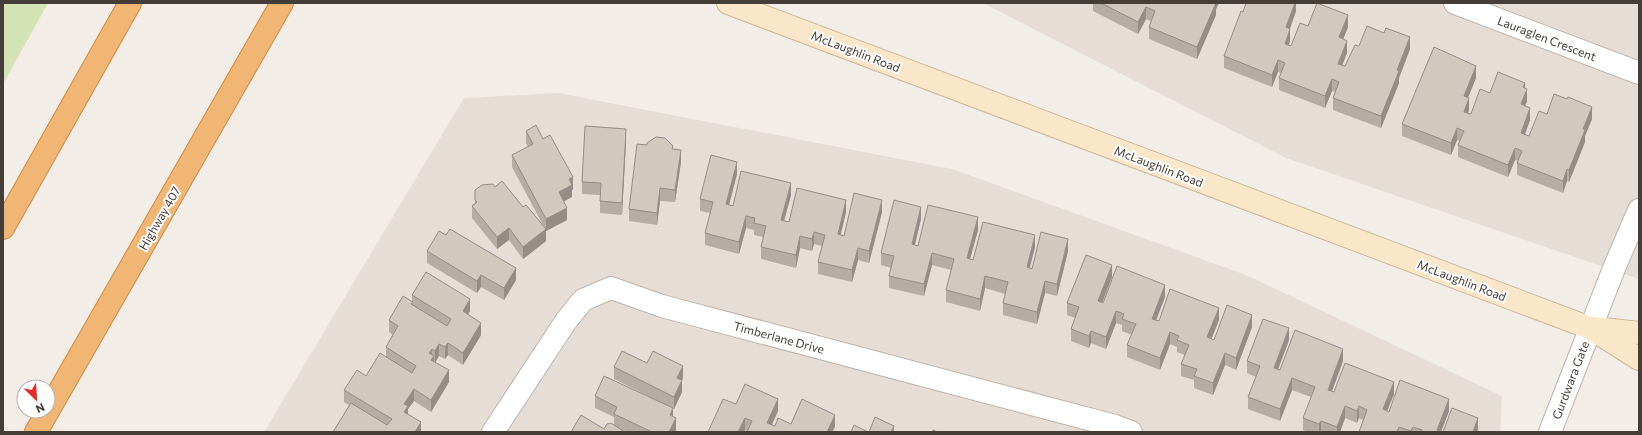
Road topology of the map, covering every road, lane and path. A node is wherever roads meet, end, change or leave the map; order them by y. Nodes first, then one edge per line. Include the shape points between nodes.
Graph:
1 (130, 3) edge
2 (282, 3) edge
3 (728, 3) edge
4 (1455, 3) edge
5 (1639, 73) edge
6 (1639, 210) edge
7 (3, 228) edge
8 (1590, 328) junction
9 (1639, 333) edge
10 (1639, 359) edge
11 (36, 432) edge
12 (493, 432) edge
13 (1131, 432) edge
14 (1550, 432) edge

1 - 7 highway
2 - 11 highway, Highway 407
3 - 8 street, McLaughlin Road
4 - 5 street, Lauraglen Crescent
6 - 8 street, Gurdwara Gate
8 - 9 street
8 - 10 street
8 - 14 street, Gurdwara Gate
12 - 13 street, Timberlane Drive via 566,321 583,300 611,288 662,306

